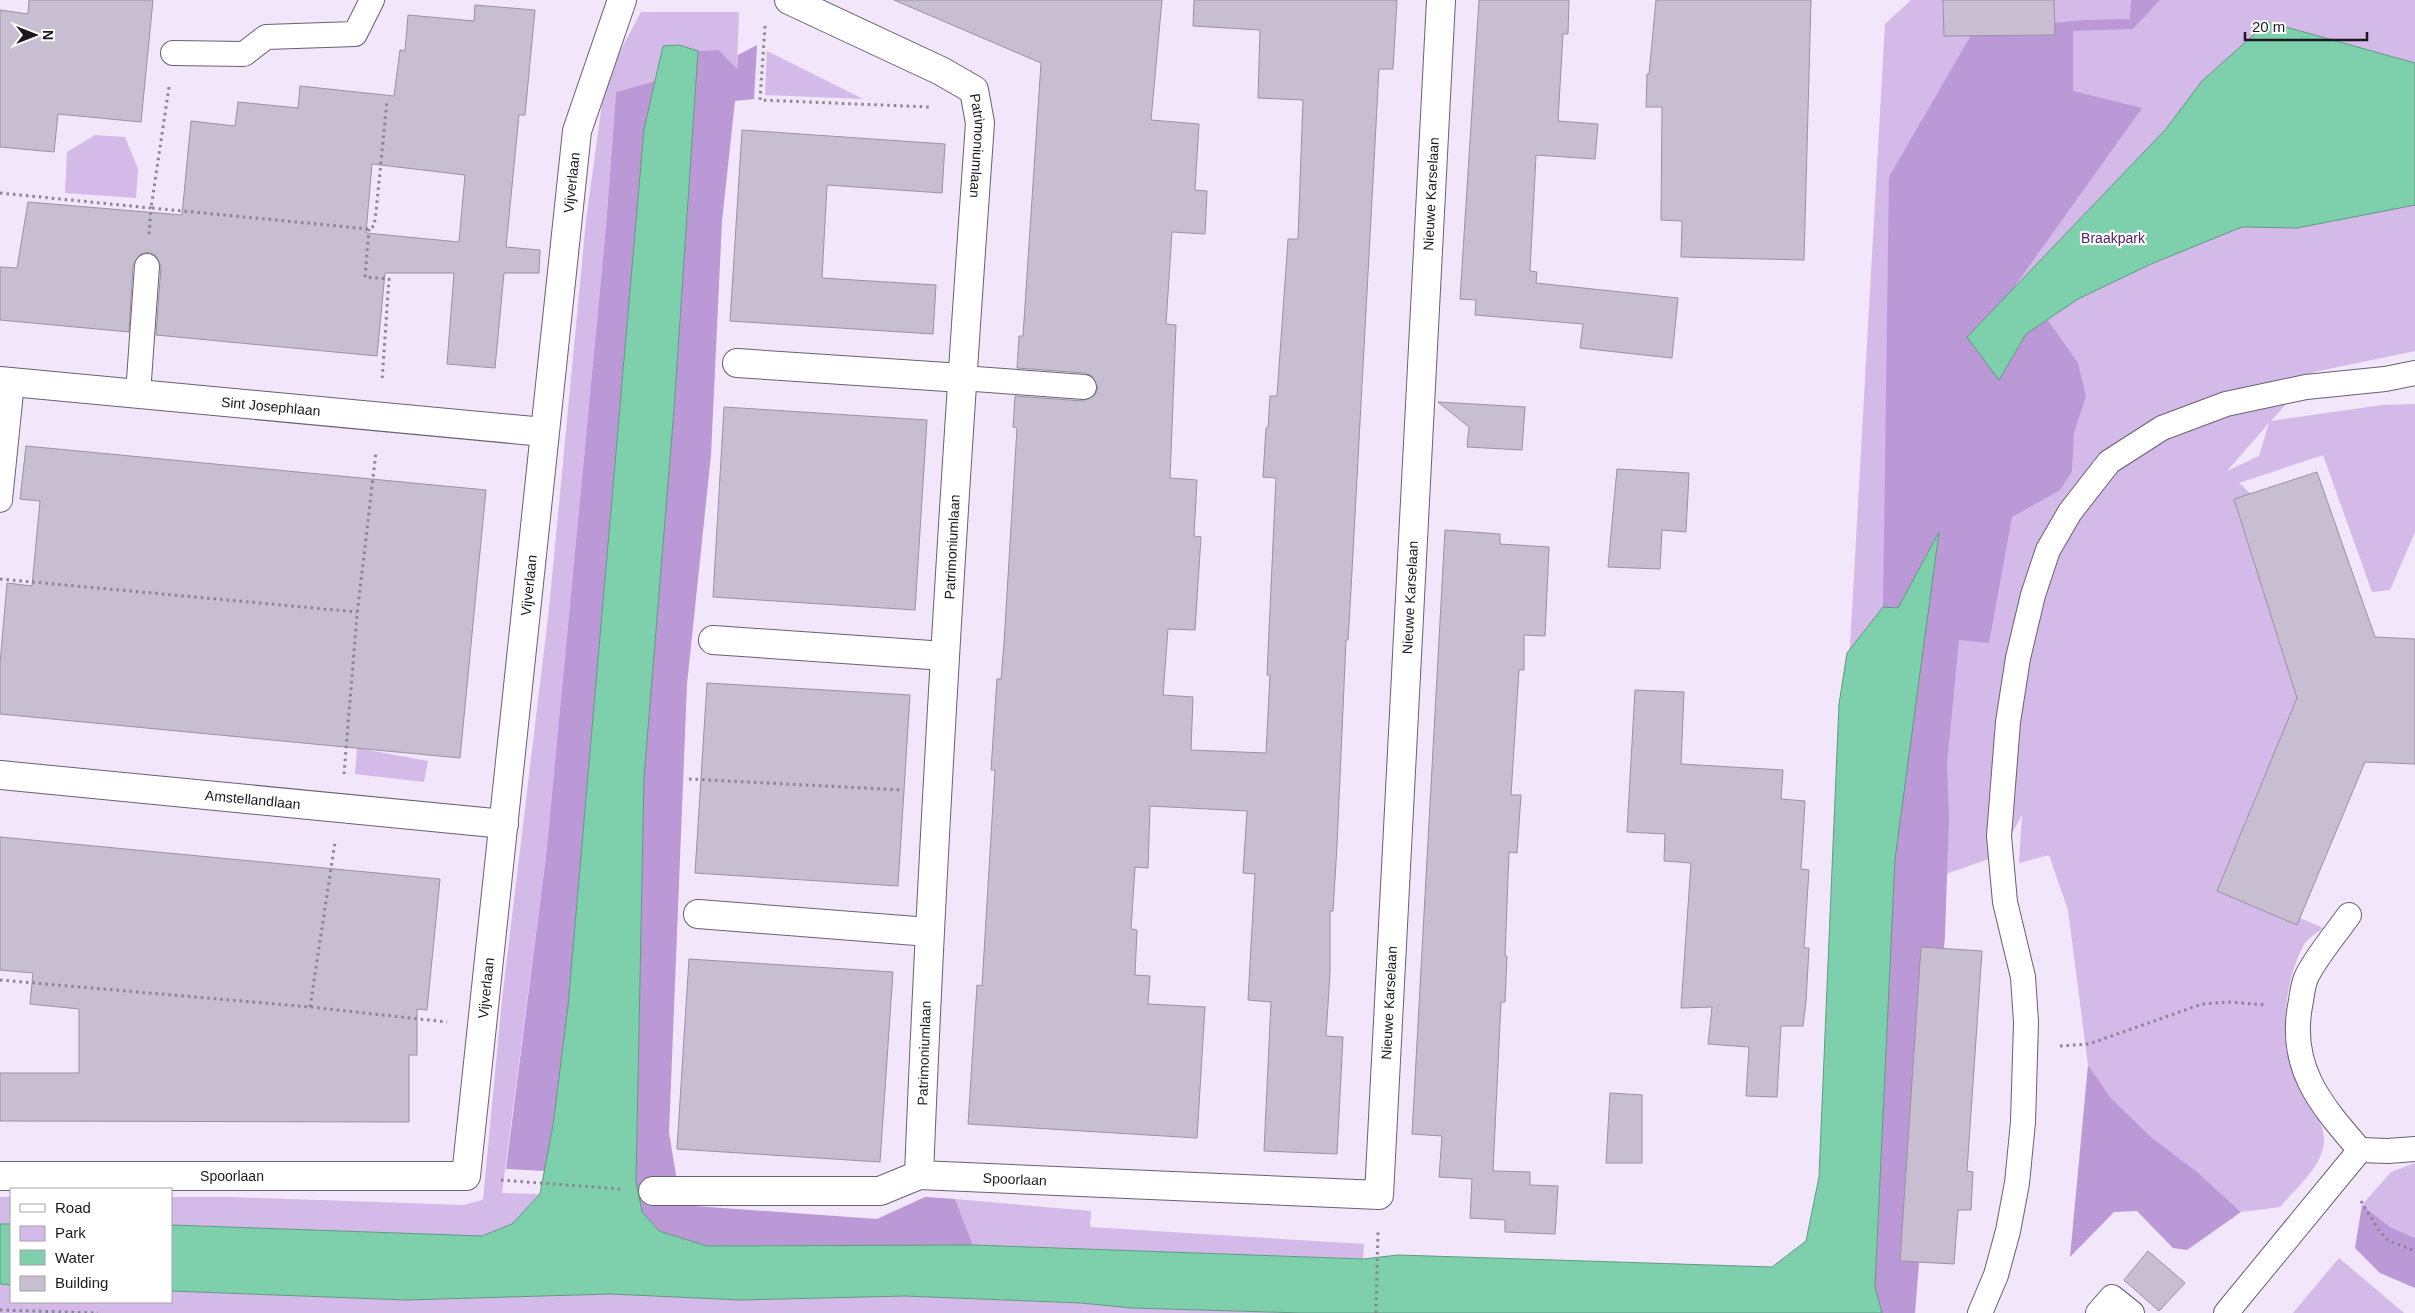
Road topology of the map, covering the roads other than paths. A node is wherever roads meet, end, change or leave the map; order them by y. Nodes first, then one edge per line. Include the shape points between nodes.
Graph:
1 (372, 0) edge
2 (622, 0) edge
3 (789, 0) edge
4 (1441, 0) edge
5 (173, 53) road end
6 (147, 266) road end
7 (737, 363) dead end
8 (2415, 373) edge
9 (962, 378) junction
10 (6, 381) edge
11 (1084, 387) dead end
12 (138, 394) junction
13 (544, 432) junction
14 (0, 500) edge
15 (713, 640) dead end
16 (945, 656) junction
17 (0, 776) edge
18 (504, 824) junction
19 (698, 914) dead end
20 (2349, 915) dead end
21 (929, 932) junction
22 (2415, 1149) edge
23 (2360, 1150) junction
24 (919, 1175) junction
25 (0, 1176) edge
26 (466, 1176) joint
27 (653, 1191) road end
28 (1379, 1195) joint
29 (1980, 1313) edge
30 (2098, 1313) edge
31 (2132, 1313) edge
32 (2226, 1313) edge

1 - 5 lane via 355,34 266,38 244,54
2 - 13 street, Vijverlaan via 577,131
3 - 9 street, Patrimoniumlaan via 949,75 974,90 980,122
4 - 28 street, Nieuwe Karselaan
6 - 12 lane
7 - 9 street
8 - 29 lane via 2306,387 2226,404 2162,428 2110,462 2070,512 2048,550 2018,658 2008,722 1999,836 2005,902 2023,977 2026,1022 2023,1122 2008,1231 1996,1275
9 - 11 lane
9 - 16 street, Patrimoniumlaan
10 - 12 street, Sint Josephlaan
10 - 14 lane
12 - 13 street, Sint Josephlaan
13 - 18 street, Vijverlaan
15 - 16 street
16 - 21 street, Patrimoniumlaan
17 - 18 street, Amstellandlaan
18 - 26 street, Vijverlaan
19 - 21 street
20 - 23 lane via 2306,978 2297,1020 2298,1053 2306,1077 2332,1118
21 - 24 street, Patrimoniumlaan
22 - 23 lane
23 - 32 lane
24 - 27 street, Spoorlaan via 880,1191
24 - 28 street, Spoorlaan
25 - 26 street, Spoorlaan
30 - 31 lane via 2112,1297

